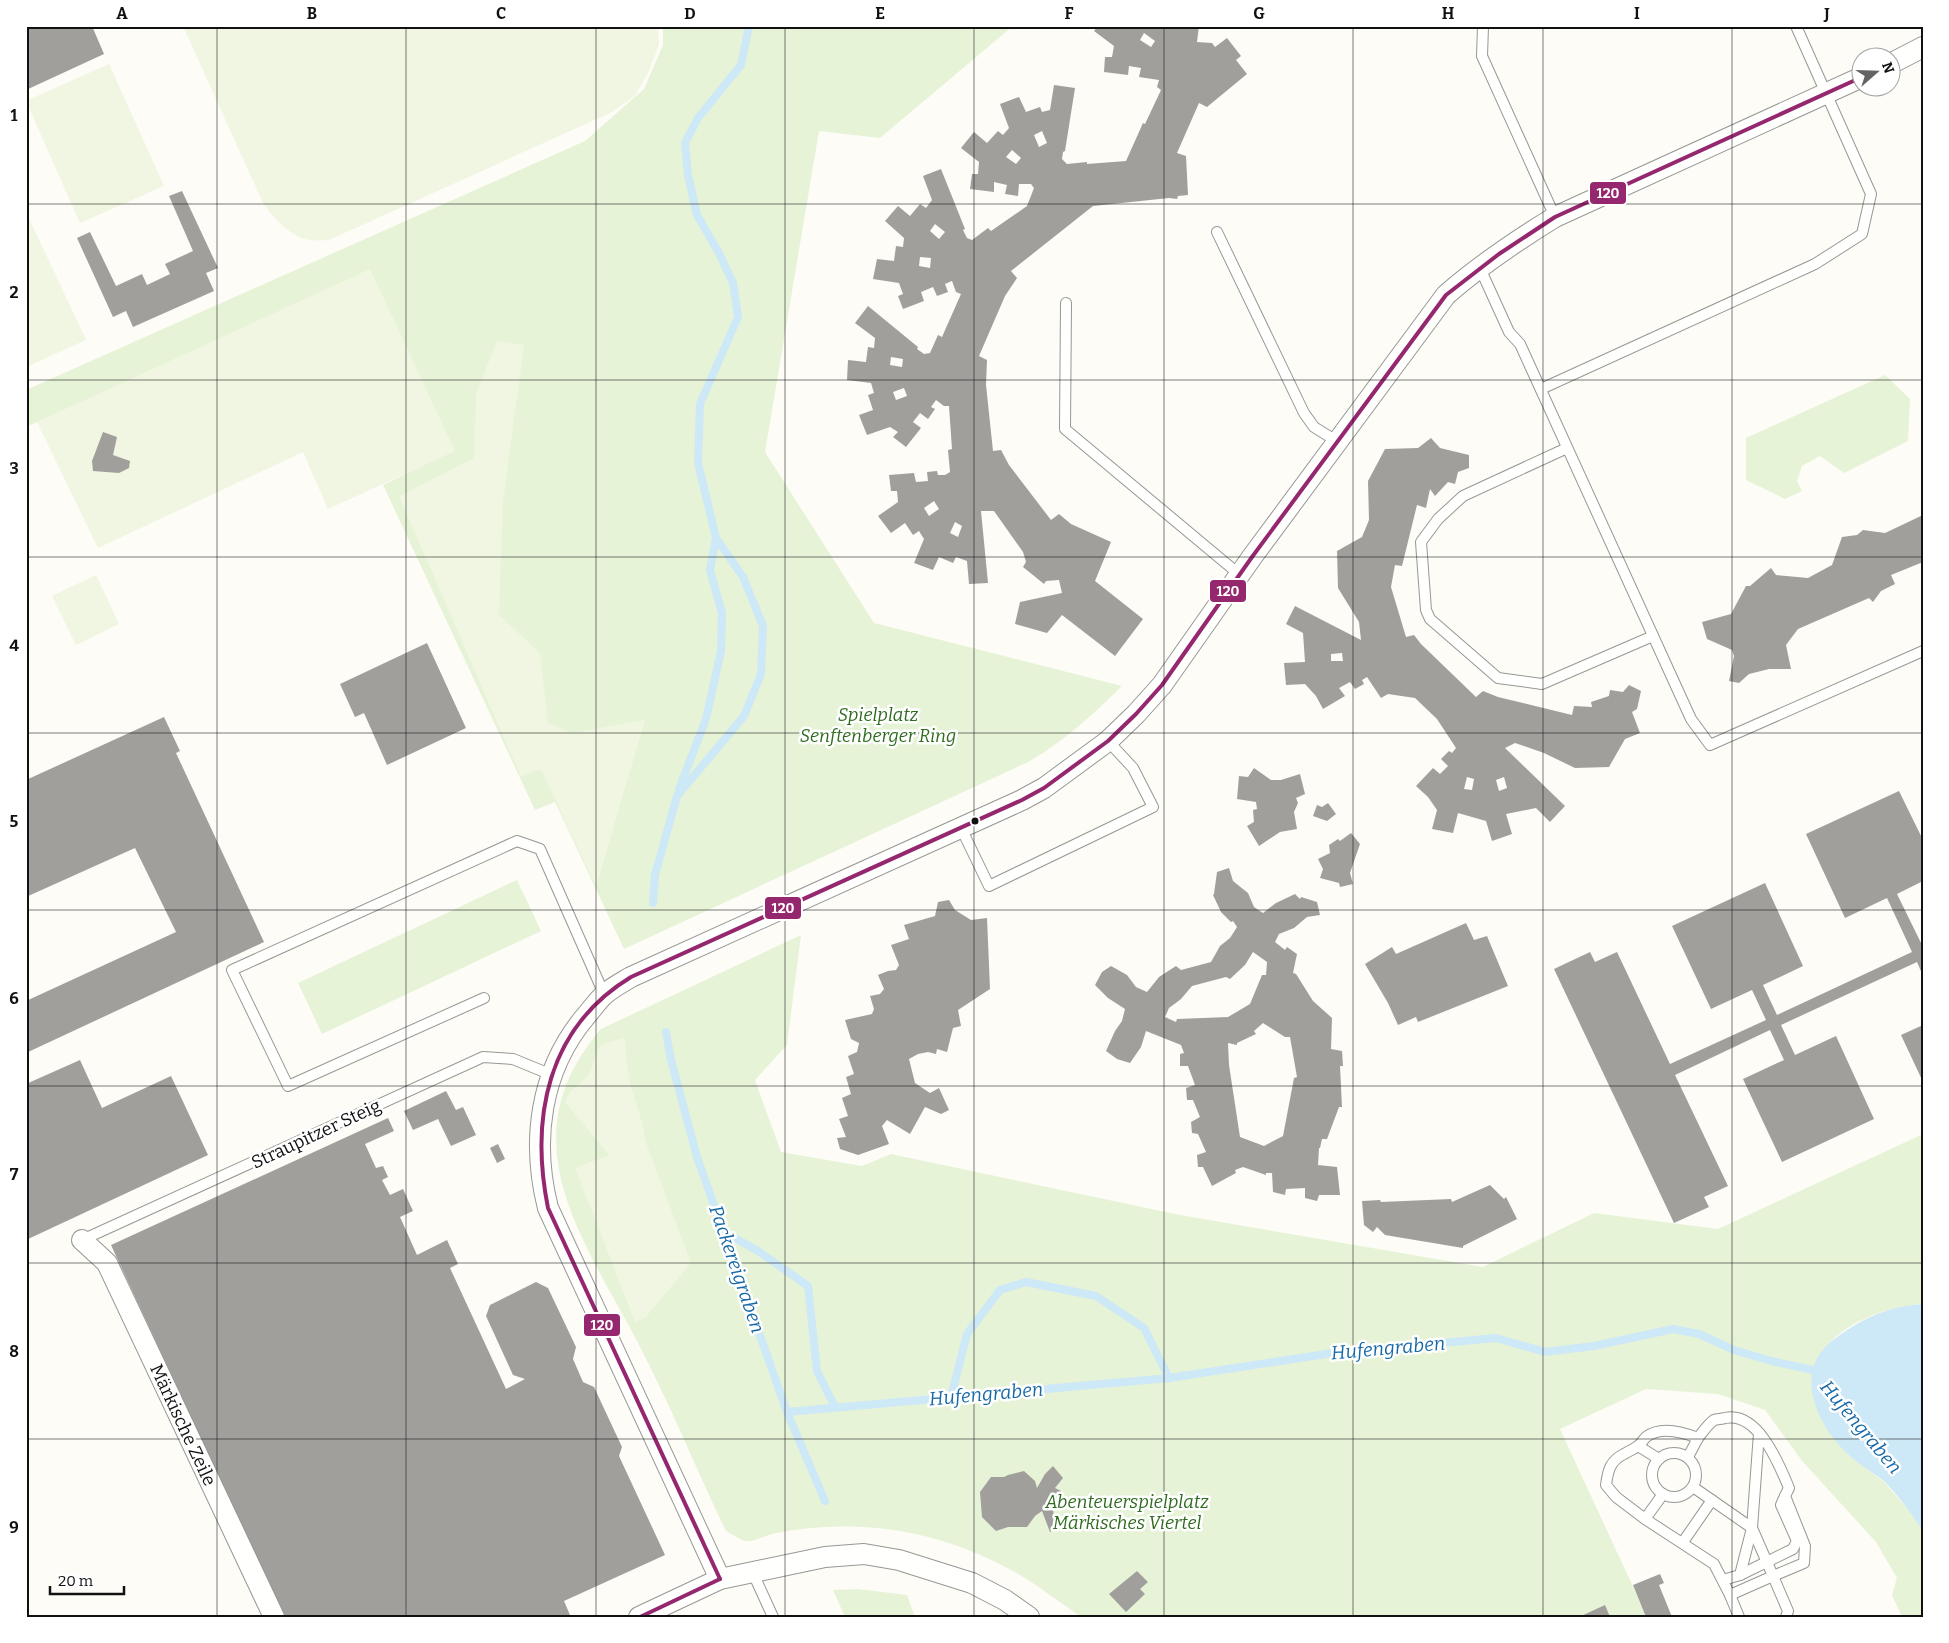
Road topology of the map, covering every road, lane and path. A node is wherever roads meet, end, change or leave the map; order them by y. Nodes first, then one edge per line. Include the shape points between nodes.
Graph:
1 (1483, 26) edge
2 (1796, 26) edge
3 (1923, 47) edge
4 (1902, 57) edge
5 (1852, 81) edge
6 (1826, 93) junction
7 (1555, 217) junction
8 (1217, 232) dead end
9 (1479, 266) junction
10 (1066, 303) dead end
11 (1541, 389) junction
12 (1338, 442) junction
13 (1567, 448) junction
14 (1240, 575) junction
15 (1653, 636) junction
16 (1923, 651) edge
17 (1108, 741) junction
18 (961, 828) junction
19 (604, 994) junction
20 (484, 998) dead end
21 (552, 1075) junction
22 (82, 1240) joint
23 (1759, 1433) junction
24 (1698, 1438) junction
25 (1638, 1446) junction
26 (1688, 1457) junction
27 (1658, 1459) junction
28 (1693, 1487) junction
29 (1663, 1494) junction
30 (1785, 1496) junction
31 (1712, 1500) junction
32 (1645, 1519) junction
33 (1752, 1528) junction
34 (1683, 1542) junction
35 (1766, 1563) junction
36 (752, 1571) junction
37 (1740, 1575) junction
38 (1773, 1576) junction
39 (720, 1579) junction
40 (1723, 1580) junction
41 (1730, 1594) junction
42 (274, 1617) edge
43 (639, 1617) edge
44 (773, 1617) edge
45 (1029, 1617) edge
46 (1739, 1617) edge
47 (1786, 1617) edge

1 - 7 lane via 1482,56
2 - 6 lane
3 - 4 street
5 - 6 street
6 - 7 street
6 - 11 lane via 1871,194 1862,234 1815,264
7 - 9 street
8 - 12 lane via 1304,413 1314,426
9 - 11 lane via 1508,332 1520,344
9 - 12 street via 1446,295
10 - 14 lane via 1065,429
11 - 13 lane
12 - 14 street
13 - 15 lane
13 - 15 lane via 1463,496 1438,519 1421,542 1426,610 1430,619 1498,678 1542,684
14 - 17 street via 1162,684
15 - 16 lane via 1691,719 1710,745
17 - 18 street via 1044,788
17 - 18 lane via 1133,768 1153,807 989,886
18 - 19 street via 631,977
19 - 20 lane via 540,849 517,841 232,970 288,1086
19 - 21 street via 573,1032
21 - 22 lane, Straupitzer Steig via 514,1059 483,1057
21 - 39 street via 539,1144 542,1184 548,1208
22 - 42 street, Märkische Zeile via 107,1263
23 - 24 lane via 1746,1421 1733,1416 1714,1420
23 - 30 lane via 1774,1453 1789,1488
23 - 33 lane
24 - 25 lane via 1686,1433 1658,1432 1646,1437
24 - 26 lane
25 - 27 lane
25 - 32 lane via 1608,1467 1606,1485
26 - 27 lane via 1676,1452
26 - 28 lane via 1696,1468
27 - 29 lane via 1652,1478
28 - 29 lane via 1683,1496
28 - 31 lane
29 - 32 lane
30 - 35 lane via 1781,1505 1797,1541 1793,1550
30 - 38 lane via 1805,1546 1804,1563
31 - 33 lane
31 - 34 lane
32 - 34 lane
33 - 35 lane
33 - 37 lane
34 - 40 lane via 1714,1564
35 - 37 lane
35 - 38 lane
36 - 39 street
36 - 44 lane
36 - 45 street via 825,1557 864,1554 899,1560 972,1583
37 - 40 lane
38 - 41 lane
38 - 47 lane via 1788,1611
39 - 43 street
40 - 41 lane
41 - 46 lane

